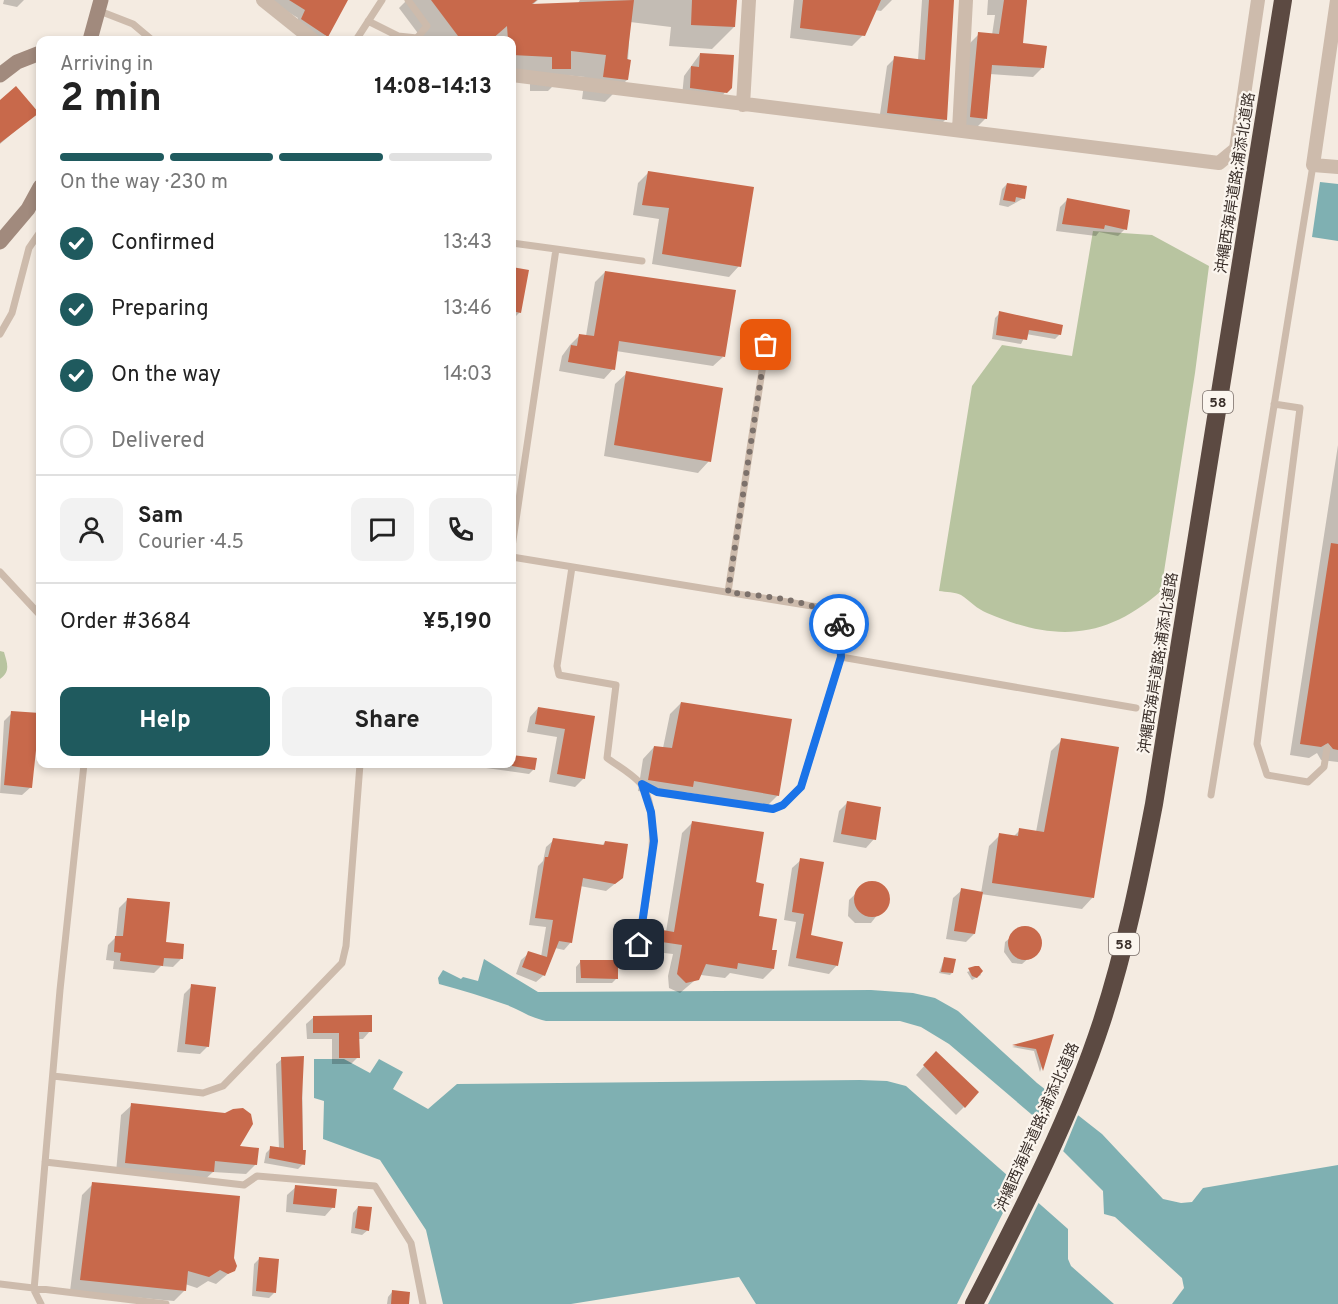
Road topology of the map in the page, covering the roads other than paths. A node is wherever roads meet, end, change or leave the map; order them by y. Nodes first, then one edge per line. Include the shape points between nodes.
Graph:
1 (263, 0) edge
2 (382, 0) edge
3 (408, 0) edge
4 (749, 0) edge
5 (966, 0) edge
6 (1258, 0) edge
7 (1282, 0) edge
8 (1337, 0) edge
9 (99, 5) edge
10 (369, 21) junction
11 (91, 36) edge
12 (147, 36) edge
13 (308, 36) edge
14 (359, 36) edge
15 (398, 36) edge
16 (419, 36) edge
17 (36, 55) edge
18 (0, 75) edge
19 (516, 76) edge
20 (743, 105) junction
21 (959, 130) junction
22 (1313, 165) junction
23 (1338, 167) edge
24 (36, 194) edge
25 (36, 238) edge
26 (0, 242) edge
27 (516, 244) edge
28 (556, 249) junction
29 (642, 261) dead end
30 (0, 334) edge
31 (766, 345) dead end
32 (1274, 404) junction
33 (516, 520) edge
34 (516, 558) edge
35 (572, 567) junction
36 (0, 572) edge
37 (728, 592) junction
38 (36, 611) edge
39 (841, 657) junction
40 (1136, 708) dead end
41 (1327, 748) dead end
42 (84, 768) edge
43 (360, 768) edge
44 (642, 784) junction
45 (1211, 795) dead end
46 (639, 945) dead end
47 (52, 1076) junction
48 (45, 1162) junction
49 (0, 1284) edge
50 (34, 1290) junction
51 (41, 1304) edge
52 (166, 1304) edge
53 (423, 1304) edge
54 (974, 1304) edge

1 - 13 street
2 - 10 lane
3 - 16 lane via 428,26
4 - 20 street
5 - 21 street
6 - 21 street via 1236,149 1219,163
7 - 54 highway, 沖縄西海岸道路;浦添北道路 / 58 via 1152,814 1122,955 1079,1080 1022,1209
8 - 22 street
9 - 11 street
9 - 12 lane
10 - 14 lane
10 - 15 lane
17 - 18 street
19 - 20 street
20 - 21 street
22 - 23 street
22 - 32 lane
24 - 26 street
25 - 30 lane via 29,248 12,313
27 - 28 lane
28 - 29 lane
28 - 33 lane
31 - 37 lane
32 - 41 lane via 1300,408 1257,744 1267,775 1308,782 1324,767
32 - 45 lane
34 - 35 lane
35 - 37 lane
35 - 44 lane via 557,666 560,675 616,685 607,758
36 - 38 lane
37 - 39 lane via 818,607 834,615 841,633
39 - 40 lane
39 - 44 lane via 801,787 783,805 773,809 657,792
42 - 47 lane
43 - 47 lane via 342,963 223,1086 203,1093
44 - 46 lane via 651,812 654,841
47 - 48 lane
48 - 50 lane
48 - 53 lane via 244,1185 257,1176 375,1186 411,1243
49 - 50 lane
50 - 51 lane
50 - 52 lane

